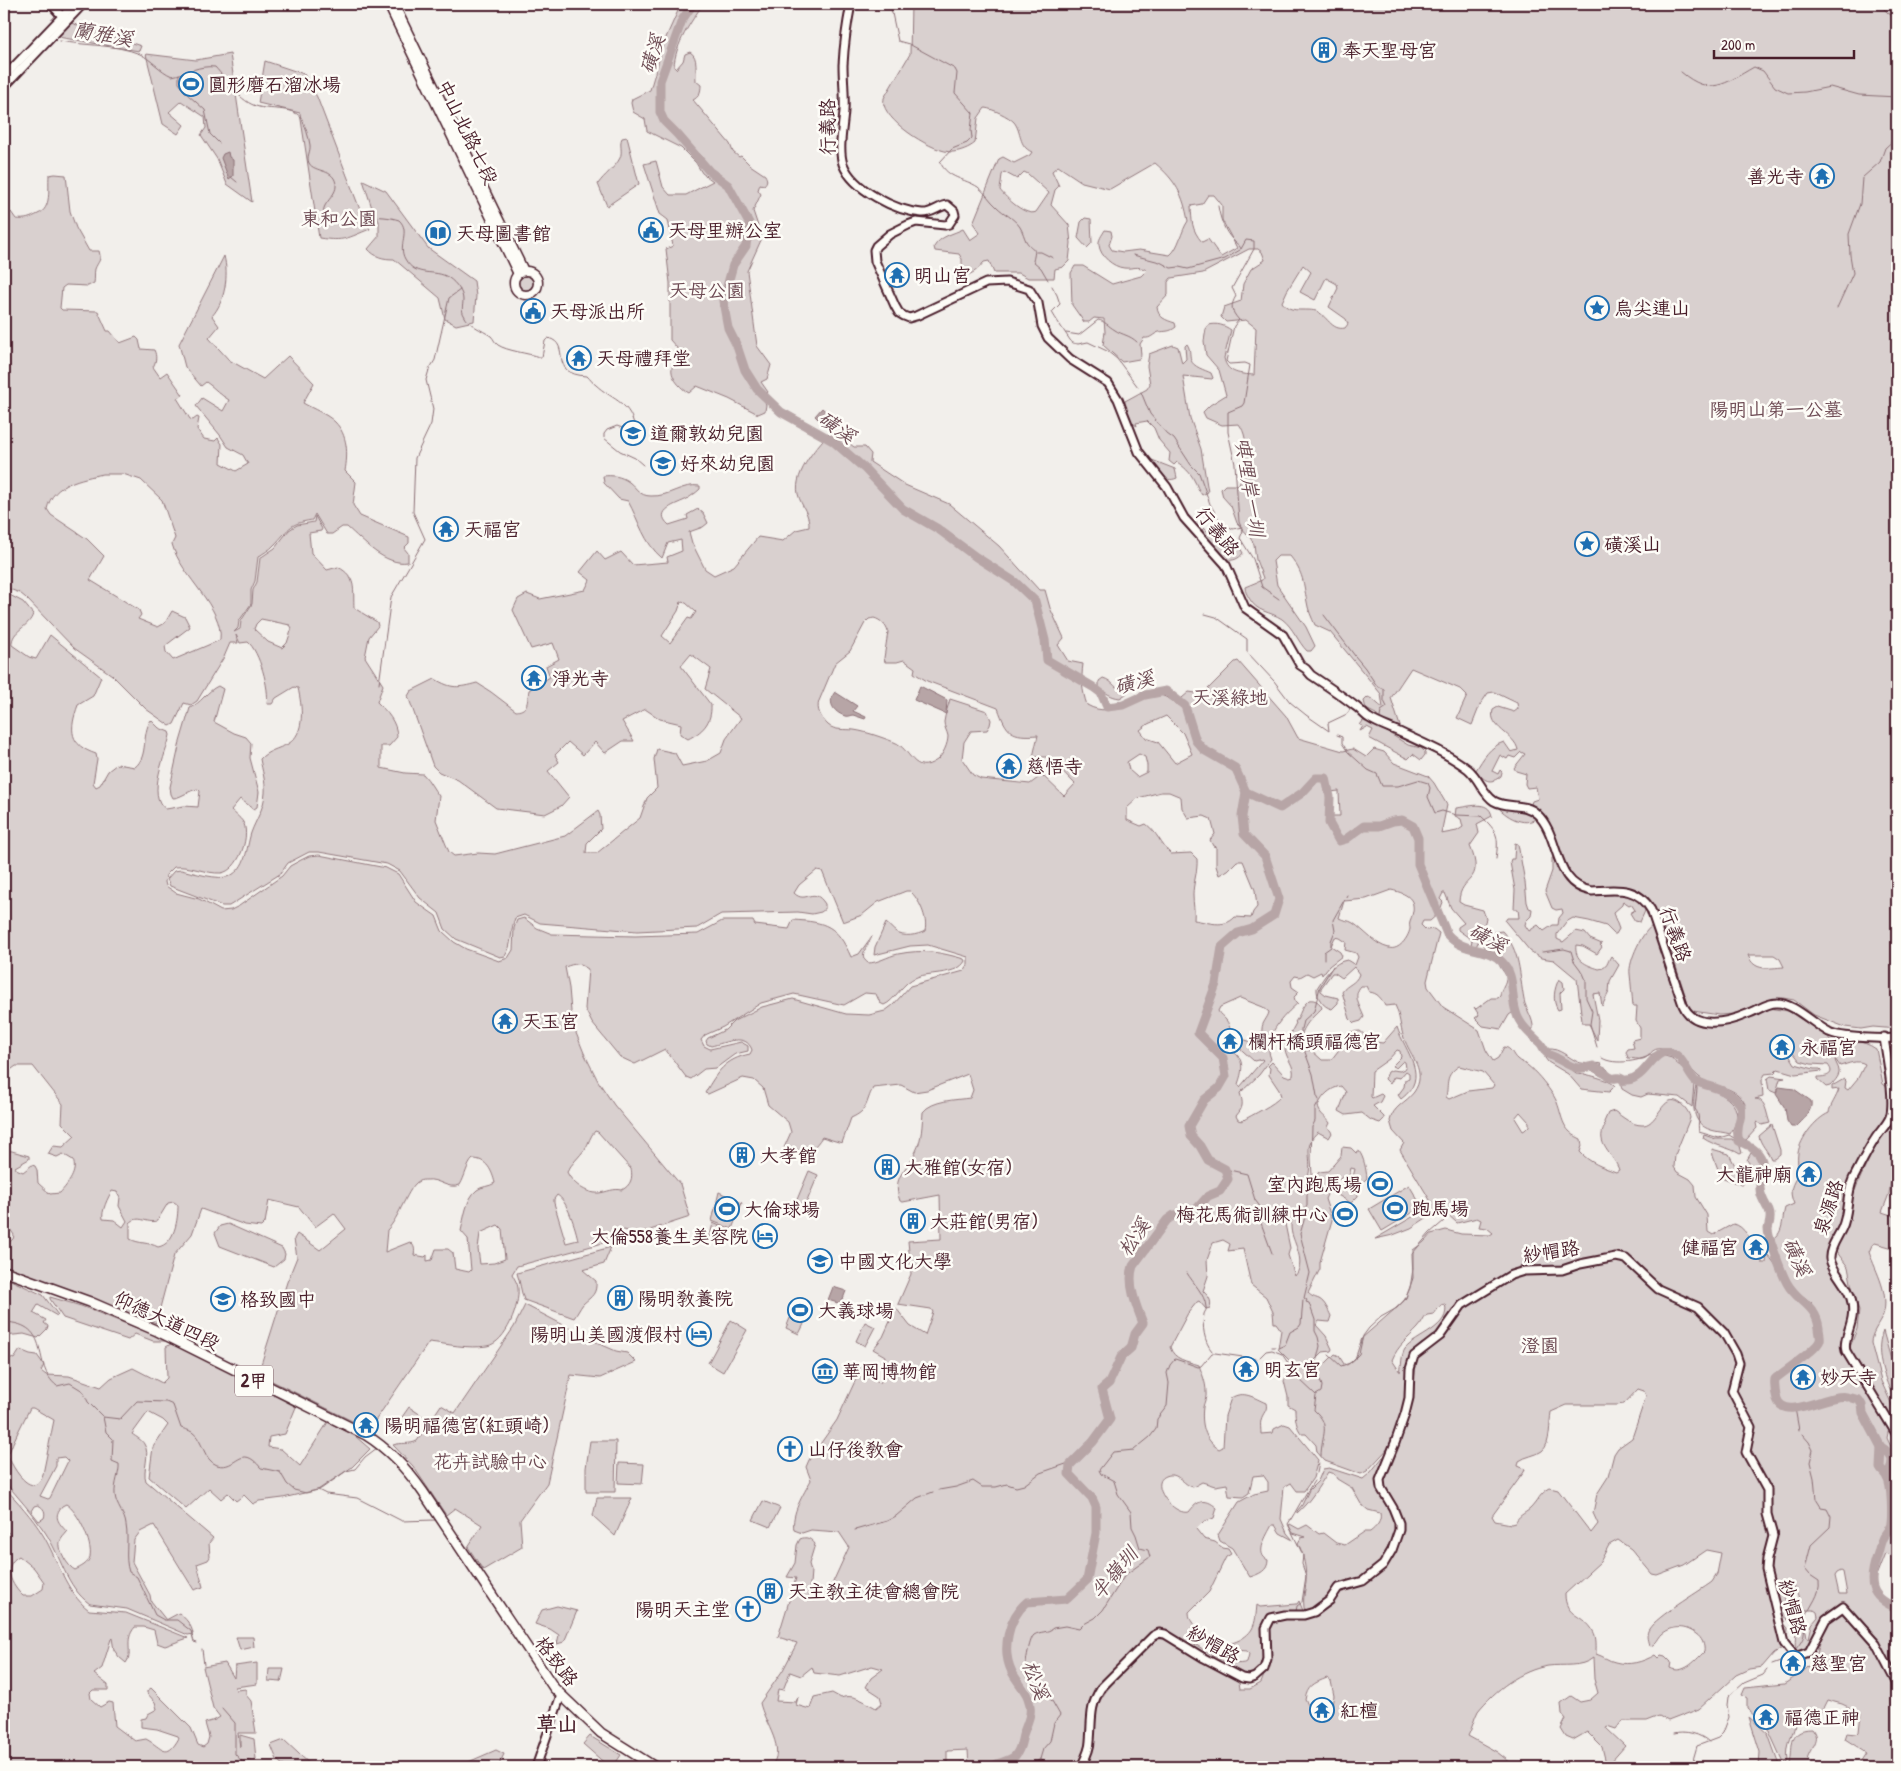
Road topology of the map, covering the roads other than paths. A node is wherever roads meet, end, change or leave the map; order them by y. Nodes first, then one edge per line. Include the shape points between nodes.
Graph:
1 (51, 4) edge
2 (83, 4) edge
3 (388, 4) edge
4 (394, 4) edge
5 (851, 4) edge
6 (71, 5) edge
7 (62, 16) junction
8 (71, 16) junction
9 (4, 77) edge
10 (4, 87) edge
11 (1884, 1037) junction
12 (1897, 1038) edge
13 (4, 1271) edge
14 (1897, 1435) edge
15 (461, 1549) joint
16 (1897, 1684) edge
17 (561, 1695) junction
18 (536, 1767) edge
19 (654, 1767) edge
20 (1081, 1767) edge

1 - 7 street
2 - 8 street
3 - 4 main road, 中山北路七段 via 521,273
5 - 11 street, 行義路 via 843,63 843,165 855,181 876,198 923,214 947,205 955,215 945,225 916,222 908,225 876,246 875,261 899,313 909,318 916,316 986,283 1007,282 1029,289 1038,303 1048,338 1070,359 1108,384 1118,399 1143,458 1167,487 1184,518 1226,565 1245,608 1283,635 1300,665 1311,675 1369,718 1468,769 1495,801 1531,809 1538,814 1550,834 1563,871 1577,885 1592,891 1628,890 1640,897 1651,910 1685,1010 1695,1020 1733,1020 1778,1002 1793,1008 1831,1034
6 - 7 street
6 - 8 street
7 - 8 street
7 - 9 street
8 - 10 street
11 - 12 street, 行義路
11 - 14 street, 泉源路 via 1892,1109 1890,1118 1874,1139 1852,1181 1843,1226 1831,1250 1830,1260 1849,1290 1853,1303 1846,1351
13 - 15 main road, 仰德大道四段 / 2甲 via 155,1330 366,1435 385,1447 409,1473
15 - 17 main road, 格致路 / 2甲
16 - 20 street, 紗帽路 via 1876,1644 1843,1608 1826,1619 1804,1655 1795,1657 1784,1642 1766,1569 1772,1536 1767,1514 1767,1490 1746,1452 1751,1426 1732,1391 1739,1363 1736,1354 1724,1333 1698,1307 1664,1292 1635,1266 1616,1258 1556,1271 1519,1272 1462,1305 1440,1336 1414,1356 1410,1369 1405,1414 1380,1480 1399,1523 1392,1550 1383,1565 1363,1581 1338,1588 1330,1600 1314,1612 1276,1616 1269,1620 1265,1633 1267,1659 1264,1669 1255,1677 1242,1678 1165,1634 1153,1636 1096,1696 1090,1720 1090,1742
17 - 18 street
17 - 19 main road, 格致路 / 2甲 via 601,1733

